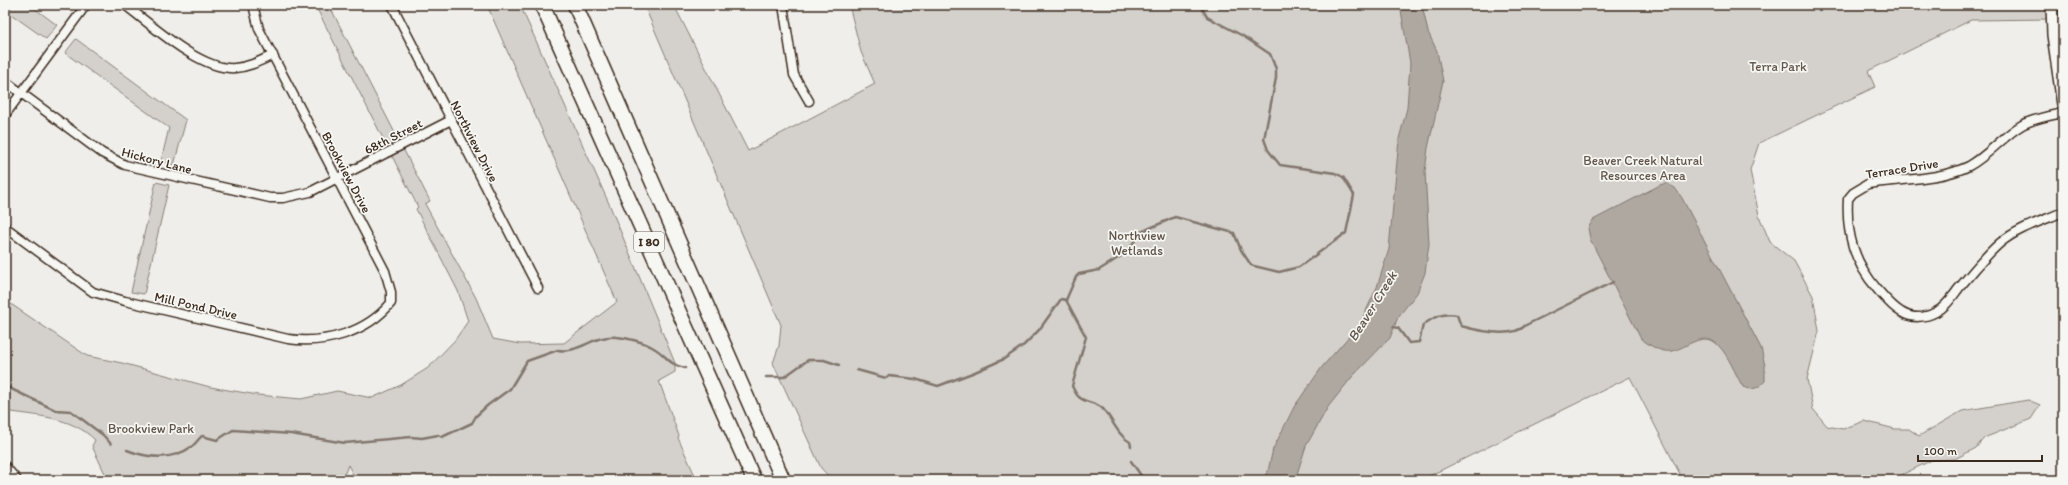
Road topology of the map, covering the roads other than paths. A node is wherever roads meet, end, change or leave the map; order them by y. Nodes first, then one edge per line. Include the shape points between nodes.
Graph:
1 (86, 5) edge
2 (125, 5) edge
3 (253, 5) edge
4 (392, 5) edge
5 (542, 5) edge
6 (575, 5) edge
7 (782, 5) edge
8 (2052, 5) edge
9 (273, 55) junction
10 (5, 81) edge
11 (21, 93) junction
12 (809, 101) dead end
13 (2063, 105) edge
14 (2063, 113) edge
15 (5, 115) edge
16 (451, 120) junction
17 (337, 179) junction
18 (256, 196) joint
19 (2063, 212) edge
20 (5, 227) edge
21 (538, 288) dead end
22 (391, 303) joint
23 (741, 383) junction
24 (5, 466) edge
25 (17, 480) edge
26 (754, 480) edge
27 (783, 480) edge
28 (790, 480) edge

1 - 11 street
2 - 9 street via 194,56 212,66 245,67
3 - 9 street, Brookview Drive via 259,28
4 - 16 street, Northview Drive
5 - 26 highway, I 80
6 - 23 highway, I 80
7 - 12 street via 794,76
8 - 13 street via 2053,35
9 - 17 street, Brookview Drive
10 - 11 street, Hickory Lane
11 - 15 street
11 - 18 street, Hickory Lane via 102,153 125,165
14 - 19 street, Terrace Drive via 2037,118 2022,125 1985,156 1961,169 1945,174 1861,186 1848,199 1847,219 1850,240 1857,260 1868,277 1896,308 1910,316 1918,317 1933,314 1945,306 1984,258 2002,242
16 - 17 street, 68th Street
16 - 21 street, Northview Drive
17 - 18 street, 68th Street via 297,196
17 - 22 street, Brookview Drive via 385,271
20 - 22 street, Mill Pond Drive via 93,292 288,339 315,341 342,335 372,321
23 - 27 highway, I 80
23 - 28 highway
24 - 25 street

